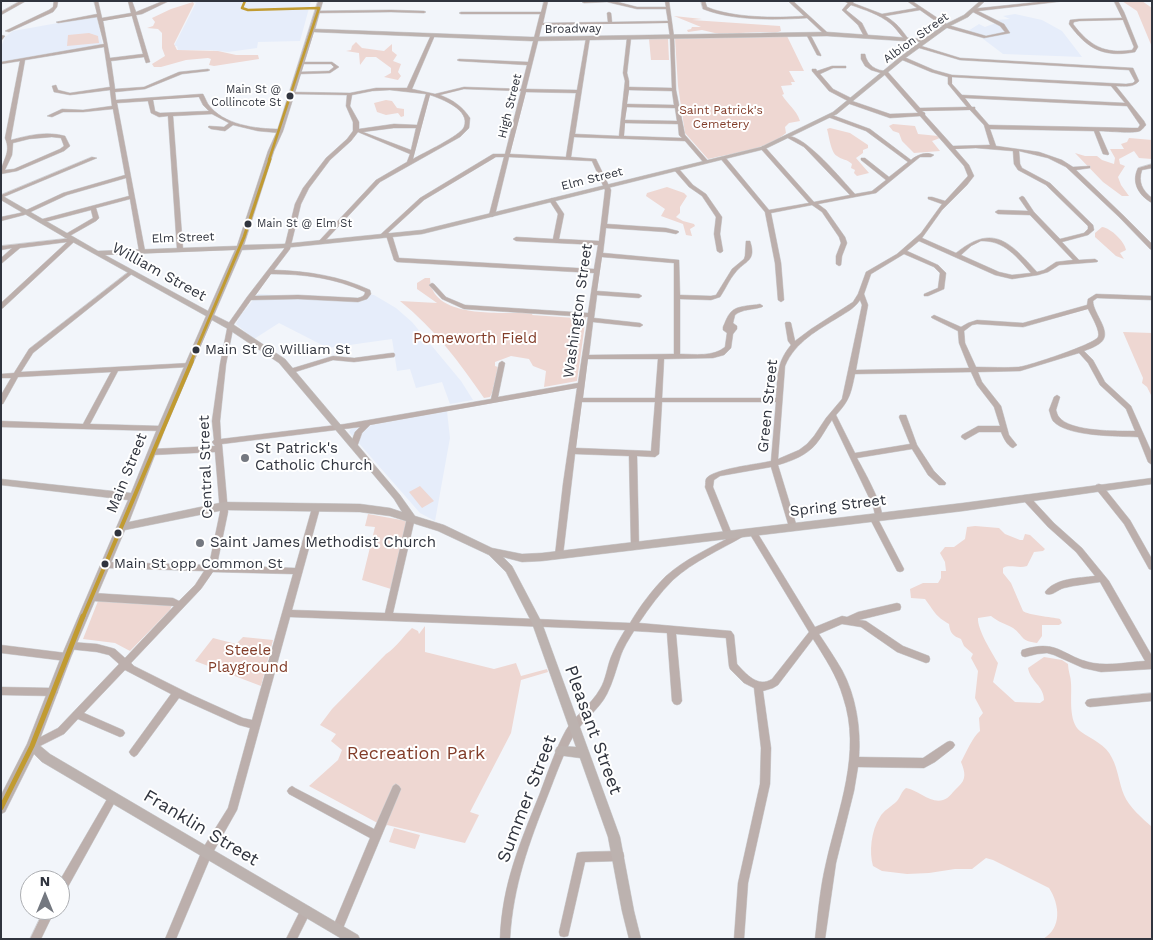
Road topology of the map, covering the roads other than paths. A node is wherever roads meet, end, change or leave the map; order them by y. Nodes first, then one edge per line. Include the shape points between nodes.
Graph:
1 (24, 1) edge
2 (56, 1) edge
3 (96, 1) edge
4 (130, 1) edge
5 (167, 1) edge
6 (316, 1) edge
7 (321, 1) edge
8 (546, 1) edge
9 (667, 1) edge
10 (703, 1) edge
11 (790, 1) edge
12 (909, 1) edge
13 (1063, 1) edge
14 (1116, 1) edge
15 (584, 2) edge
16 (848, 2) edge
17 (982, 2) edge
18 (668, 8) junction
19 (921, 10) junction
20 (973, 10) junction
21 (318, 12) junction
22 (424, 12) dead end
23 (461, 12) dead end
24 (1, 13) edge
25 (542, 13) junction
26 (609, 13) dead end
27 (134, 14) junction
28 (884, 16) junction
29 (100, 17) junction
30 (809, 17) junction
31 (1124, 19) junction
32 (58, 22) dead end
33 (670, 22) junction
34 (610, 23) junction
35 (540, 24) junction
36 (946, 26) junction
37 (312, 30) junction
38 (8, 31) dead end
39 (808, 34) junction
40 (827, 34) junction
41 (433, 35) junction
42 (834, 35) joint
43 (672, 37) junction
44 (867, 37) junction
45 (588, 38) junction
46 (629, 38) junction
47 (536, 39) junction
48 (907, 40) junction
49 (924, 42) junction
50 (106, 45) junction
51 (918, 46) junction
52 (145, 55) junction
53 (819, 55) dead end
54 (863, 55) dead end
55 (902, 58) junction
56 (23, 60) junction
57 (109, 60) junction
58 (459, 60) dead end
59 (148, 62) dead end
60 (1, 63) edge
61 (302, 63) junction
62 (530, 64) junction
63 (844, 67) dead end
64 (208, 70) dead end
65 (885, 72) junction
66 (298, 73) junction
67 (950, 76) junction
68 (1112, 84) junction
69 (292, 85) junction
70 (54, 86) dead end
71 (626, 88) junction
72 (524, 89) junction
73 (112, 90) junction
74 (409, 90) junction
75 (674, 90) junction
76 (579, 92) junction
77 (292, 93) junction
78 (350, 94) junction
79 (428, 94) junction
80 (435, 95) junction
81 (961, 96) junction
82 (150, 99) junction
83 (850, 101) junction
84 (114, 105) junction
85 (625, 105) junction
86 (1128, 105) junction
87 (677, 107) junction
88 (972, 108) junction
89 (284, 111) junction
90 (214, 112) junction
91 (921, 112) junction
92 (170, 115) junction
93 (50, 116) dead end
94 (830, 116) junction
95 (623, 121) junction
96 (680, 123) junction
97 (232, 124) junction
98 (211, 127) dead end
99 (420, 127) junction
100 (988, 127) junction
101 (1096, 129) junction
102 (278, 131) junction
103 (356, 131) junction
104 (571, 135) junction
105 (1, 137) edge
106 (621, 137) junction
107 (790, 137) junction
108 (684, 140) junction
109 (9, 141) junction
110 (510, 146) junction
111 (763, 148) junction
112 (951, 148) junction
113 (994, 148) junction
114 (1016, 150) junction
115 (412, 153) junction
116 (1106, 154) dead end
117 (495, 155) junction
118 (508, 155) junction
119 (931, 155) dead end
120 (94, 158) dead end
121 (568, 158) junction
122 (723, 158) junction
123 (863, 159) dead end
124 (410, 162) junction
125 (706, 162) junction
126 (911, 162) junction
127 (1152, 166) edge
128 (1088, 167) dead end
129 (1072, 169) junction
130 (677, 170) junction
131 (1, 172) edge
132 (128, 176) junction
133 (890, 180) junction
134 (606, 187) junction
135 (854, 196) junction
136 (2, 197) edge
137 (132, 197) junction
138 (930, 198) dead end
139 (1022, 198) dead end
140 (552, 200) junction
141 (1152, 201) edge
142 (814, 203) junction
143 (945, 204) junction
144 (93, 207) junction
145 (26, 212) junction
146 (768, 212) junction
147 (998, 212) dead end
148 (1032, 213) junction
149 (492, 215) junction
150 (1, 218) edge
151 (41, 221) junction
152 (604, 226) junction
153 (676, 232) dead end
154 (386, 235) junction
155 (70, 238) junction
156 (918, 238) junction
157 (516, 239) dead end
158 (556, 241) junction
159 (1059, 241) junction
160 (321, 242) junction
161 (748, 242) dead end
162 (601, 244) junction
163 (18, 246) junction
164 (286, 246) junction
165 (1, 248) edge
166 (239, 248) junction
167 (1152, 248) edge
168 (180, 249) junction
169 (142, 251) junction
170 (720, 251) dead end
171 (903, 251) junction
172 (98, 253) junction
173 (600, 255) junction
174 (957, 255) junction
175 (1077, 261) junction
176 (1095, 261) dead end
177 (1, 262) edge
178 (838, 264) dead end
179 (598, 271) junction
180 (130, 272) junction
181 (270, 272) junction
182 (1036, 274) junction
183 (432, 285) dead end
184 (594, 293) junction
185 (861, 294) junction
186 (639, 296) dead end
187 (926, 296) dead end
188 (678, 297) junction
189 (217, 298) junction
190 (249, 298) junction
191 (1152, 298) edge
192 (781, 300) dead end
193 (760, 306) dead end
194 (1090, 306) junction
195 (1, 307) edge
196 (195, 307) junction
197 (209, 315) junction
198 (591, 317) junction
199 (934, 317) dead end
200 (788, 323) dead end
201 (640, 325) dead end
202 (228, 326) junction
203 (203, 328) junction
204 (961, 330) junction
205 (794, 345) junction
206 (1080, 350) junction
207 (392, 355) dead end
208 (586, 357) junction
209 (661, 357) junction
210 (677, 357) junction
211 (502, 363) dead end
212 (188, 365) junction
213 (116, 369) junction
214 (973, 370) junction
215 (292, 371) junction
216 (853, 372) junction
217 (16, 375) junction
218 (1, 376) edge
219 (581, 384) junction
220 (1058, 397) dead end
221 (494, 400) junction
222 (579, 400) junction
223 (659, 400) junction
224 (779, 400) junction
225 (1, 402) edge
226 (833, 416) junction
227 (903, 416) dead end
228 (368, 423) junction
229 (1, 424) edge
230 (85, 427) junction
231 (339, 428) junction
232 (161, 429) junction
233 (1004, 429) junction
234 (1140, 434) junction
235 (965, 437) dead end
236 (217, 445) junction
237 (354, 445) junction
238 (1013, 445) dead end
239 (914, 446) junction
240 (572, 451) junction
241 (152, 452) junction
242 (634, 454) junction
243 (852, 456) junction
244 (774, 462) junction
245 (1152, 462) edge
246 (1152, 481) edge
247 (1, 482) edge
248 (942, 483) dead end
249 (1099, 487) junction
250 (134, 497) junction
251 (397, 497) junction
252 (1026, 498) junction
253 (224, 506) junction
254 (316, 508) junction
255 (385, 511) junction
256 (876, 517) junction
257 (411, 518) junction
258 (122, 527) junction
259 (793, 527) junction
260 (747, 532) junction
261 (728, 534) junction
262 (635, 546) junction
263 (486, 548) junction
264 (559, 555) junction
265 (509, 556) joint
266 (527, 558) junction
267 (106, 565) junction
268 (1152, 567) edge
269 (211, 568) junction
270 (509, 569) junction
271 (900, 569) dead end
272 (298, 570) junction
273 (1102, 578) junction
274 (1049, 592) dead end
275 (93, 597) junction
276 (181, 605) junction
277 (897, 607) dead end
278 (286, 613) junction
279 (388, 618) junction
280 (850, 620) junction
281 (537, 623) junction
282 (633, 627) junction
283 (671, 630) junction
284 (814, 632) junction
285 (71, 646) junction
286 (1, 649) edge
287 (1025, 653) dead end
288 (66, 657) junction
289 (926, 659) dead end
290 (126, 664) junction
291 (1152, 664) edge
292 (758, 687) junction
293 (1, 691) edge
294 (52, 692) junction
295 (178, 692) junction
296 (1152, 697) edge
297 (677, 701) dead end
298 (1090, 703) dead end
299 (77, 714) junction
300 (255, 725) junction
301 (574, 726) junction
302 (120, 733) dead end
303 (950, 745) dead end
304 (32, 746) junction
305 (562, 751) junction
306 (134, 752) dead end
307 (584, 753) junction
308 (855, 762) junction
309 (396, 790) dead end
310 (292, 791) dead end
311 (113, 797) junction
312 (1, 808) edge
313 (377, 836) junction
314 (207, 852) junction
315 (619, 856) junction
316 (70, 872) edge
317 (306, 911) junction
318 (45, 920) edge
319 (337, 929) junction
320 (564, 932) dead end
321 (35, 939) edge
322 (170, 939) edge
323 (290, 939) edge
324 (354, 939) edge
325 (505, 939) edge
326 (635, 939) edge
327 (739, 939) edge
328 (820, 939) edge

1 - 24 street
2 - 38 street via 52,10
3 - 29 street
4 - 27 street
5 - 27 street
6 - 69 main road, Main Street
7 - 21 main road, Main Street
8 - 25 street, High Street
9 - 18 street
10 - 30 street via 705,8 714,12 772,18
11 - 30 street
12 - 19 street
13 - 20 street
14 - 31 street
15 - 18 street via 607,1 637,8
16 - 28 street
16 - 44 street via 844,10 860,24
17 - 20 main road, Albion Street
18 - 33 street
19 - 28 street
19 - 36 street
20 - 36 main road, Albion Street
20 - 36 street via 996,21 1008,33 988,38
21 - 22 street
21 - 37 main road, Main Street
23 - 25 street
25 - 35 street, High Street
26 - 34 street
27 - 29 street
27 - 52 street
28 - 48 street via 899,28
29 - 32 street
29 - 50 street
30 - 40 street
31 - 31 street via 1136,47 1132,51 1092,47 1071,23 1082,19
33 - 34 street
33 - 43 street
34 - 35 street
35 - 47 street, High Street
36 - 49 main road, Albion Street
37 - 41 main road, Broadway
37 - 61 main road, Main Street
39 - 40 main road, Broadway
39 - 43 main road, Broadway
39 - 53 street
40 - 42 main road, Broadway
41 - 47 main road, Broadway
41 - 74 street
42 - 44 main road
43 - 46 main road, Broadway
43 - 75 street
44 - 48 main road
45 - 46 main road, Broadway
45 - 47 main road, Broadway
45 - 76 street
46 - 71 street
47 - 62 street, High Street
48 - 49 main road
49 - 51 main road, Albion Street
50 - 56 street
50 - 57 street
51 - 55 main road, Albion Street
51 - 68 street via 958,59 1130,68 1137,80 1132,84
52 - 57 street
52 - 59 street
54 - 65 street, Green Street via 869,67
55 - 65 main road, Albion Street
55 - 67 street
56 - 60 street
56 - 109 street
57 - 73 street
58 - 62 street
61 - 66 main road, Main Street
61 - 66 street via 330,62 337,67 330,72
62 - 72 street, High Street
63 - 83 street via 816,72 831,90
64 - 73 street via 183,72 145,88
65 - 83 main road, Elm Street
65 - 91 street, Green Street
66 - 69 main road, Main Street
67 - 68 street
67 - 81 street via 950,84
68 - 86 street
69 - 77 main road, Main Street
69 - 89 main road, Main Street
70 - 73 street via 56,91 66,94
71 - 75 street
71 - 85 street
72 - 76 street
72 - 80 street via 461,88
72 - 110 street, High Street
73 - 84 street
74 - 78 street via 384,88
74 - 79 street
75 - 87 street
76 - 104 street
77 - 78 street
77 - 89 main road, Main Street
78 - 103 street via 348,106 356,122
79 - 80 street
79 - 99 street
80 - 124 street via 465,113 466,128 458,136
81 - 86 street
81 - 88 street
82 - 84 street
82 - 90 street via 201,94 204,103
82 - 92 street via 154,114
83 - 91 street via 890,116
83 - 94 main road, Elm Street
84 - 93 street via 82,111 62,110
84 - 132 street
85 - 87 street
85 - 95 street
86 - 101 street via 1142,122 1141,128
87 - 96 street
88 - 91 street
88 - 100 street
89 - 102 main road, Main Street
90 - 92 street
90 - 97 street
91 - 112 street, Green Street
92 - 168 street
94 - 107 main road, Elm Street
94 - 126 street via 868,130
95 - 96 street
95 - 106 street
96 - 108 street
97 - 98 street via 225,129
97 - 102 street
99 - 103 street via 394,126
99 - 115 street
100 - 101 street
100 - 113 street
101 - 116 street
102 - 166 main road, Main Street
103 - 115 street
103 - 164 street, Central Street via 328,158 302,194
104 - 106 street
104 - 121 street
105 - 109 street
106 - 108 street
107 - 111 main road, Elm Street
107 - 135 street via 806,146
108 - 125 street
109 - 131 street via 11,150
109 - 131 street via 58,135 63,137 67,146 19,168
110 - 117 street
110 - 118 street, High Street
111 - 122 main road, Elm Street
111 - 142 street
112 - 113 street
112 - 143 street, Green Street via 971,174
113 - 114 street
114 - 129 street via 1049,156
114 - 159 street via 1020,169 1048,184 1091,226 1088,233
115 - 124 street
117 - 118 street, Washington Street
117 - 154 street via 422,199
118 - 121 street, Washington Street
118 - 149 street, High Street
119 - 126 street via 920,155
120 - 136 street
121 - 134 street, Washington Street via 593,160
122 - 125 main road, Elm Street
122 - 146 street
123 - 133 street
124 - 160 street via 376,183
125 - 130 main road, Elm Street
126 - 133 street
127 - 141 street via 1140,169 1137,182
128 - 129 street
129 - 167 street
130 - 134 main road, Elm Street
130 - 170 street via 704,195 719,217
132 - 137 street
132 - 145 street via 61,195
133 - 135 street via 876,191
134 - 140 main road, Elm Street
134 - 152 street, Washington Street
135 - 142 street
136 - 145 main road, William Street
137 - 144 street
137 - 169 street
138 - 143 street
139 - 148 street
140 - 149 main road, Elm Street
140 - 158 street via 561,215
142 - 146 street
142 - 178 street via 828,216 844,241
143 - 156 street, Green Street
144 - 151 street
144 - 155 street via 95,220
145 - 150 street
145 - 151 main road, William Street
146 - 192 street
147 - 148 street
148 - 159 street
149 - 154 main road, Elm Street via 422,232
151 - 155 main road, William Street
152 - 153 street
152 - 162 street, Washington Street
154 - 160 main road, Elm Street
154 - 179 street via 398,260
155 - 163 street
155 - 172 main road, William Street
155 - 195 street
156 - 171 street, Green Street
156 - 174 street
157 - 158 street
158 - 162 street
159 - 175 street
160 - 164 main road, Elm Street
161 - 188 street via 747,260 732,273 718,296
162 - 173 street, Washington Street
163 - 165 street
163 - 177 street
164 - 166 main road, Elm Street via 252,250
164 - 181 street, Central Street
166 - 168 main road, Elm Street
166 - 189 main road, Main Street
168 - 169 main road, Elm Street
169 - 172 main road, Elm Street
171 - 185 street, Green Street via 868,273
171 - 187 street via 942,272 941,289
172 - 180 main road, William Street
173 - 179 street, Washington Street
173 - 188 street via 677,260
174 - 182 street via 1004,276
174 - 182 street via 973,242 1000,242 1012,248
175 - 176 street
175 - 182 street via 1056,264
179 - 184 street, Washington Street
180 - 196 main road, William Street
180 - 217 street via 34,349
181 - 190 street, Central Street
181 - 190 street via 329,278 365,289 368,294 358,300
183 - 198 street via 444,298 464,307
184 - 186 street
184 - 198 street, Washington Street
185 - 205 street, Green Street via 850,307
185 - 216 street via 865,305
188 - 210 street
189 - 196 main road
189 - 197 main road, Main Street
190 - 202 street, Central Street
191 - 194 street via 1096,296 1090,299
193 - 210 street via 742,308 730,318 729,345 722,353 712,357
194 - 204 street via 1023,325 977,322
194 - 206 street via 1102,336 1096,343
196 - 197 main road, William Street
197 - 202 main road, William Street
197 - 203 main road, Main Street
198 - 201 street
198 - 208 street, Washington Street
199 - 204 street
200 - 205 street
202 - 203 main road via 212,324
202 - 215 main road, William Street
202 - 236 street, Central Street via 218,399
203 - 212 main road, Main Street
204 - 214 street via 960,340
205 - 224 street, Green Street via 782,362
206 - 214 street via 1020,369
206 - 234 street via 1102,383 1129,408
207 - 215 street via 351,360 334,358
208 - 209 street
208 - 219 street, Washington Street
209 - 210 street
209 - 223 street
211 - 221 street
212 - 213 street
212 - 232 main road, Main Street
213 - 217 street
213 - 230 street
214 - 216 street
214 - 233 street via 981,387 997,406
215 - 231 main road, William Street
216 - 226 street via 846,398
217 - 218 street
217 - 225 street
219 - 221 street
219 - 222 street, Washington Street
220 - 234 street via 1052,414 1064,426
221 - 228 street
222 - 223 street
222 - 240 street, Washington Street
223 - 224 street
223 - 242 street via 656,453
224 - 244 street, Green Street
226 - 243 street
226 - 244 street via 810,446
227 - 239 street
228 - 231 street
228 - 237 street
229 - 230 street
230 - 232 street
231 - 236 street
231 - 237 main road, William Street
232 - 241 main road, Main Street
233 - 235 street via 978,429
233 - 238 street
234 - 245 street
236 - 241 street
236 - 253 street, Central Street
237 - 251 main road, William Street
239 - 243 street
239 - 248 street via 932,474
240 - 242 street
240 - 264 street, Washington Street
241 - 250 main road, Main Street
242 - 262 street
243 - 256 street via 878,508
244 - 259 street, Green Street
244 - 261 street via 718,474 710,479 709,487
246 - 249 main road, Spring Street
247 - 250 main road
249 - 252 main road, Spring Street
249 - 268 street via 1127,522
250 - 258 main road, Main Street
251 - 255 main road
251 - 257 main road, William Street
252 - 256 main road, Spring Street
252 - 273 street
253 - 254 main road, Pleasant Street
253 - 258 main road, Pleasant Street
253 - 269 street, Central Street via 219,544
254 - 255 main road, Pleasant Street
254 - 272 street
255 - 257 main road, Pleasant Street
256 - 259 main road, Spring Street
256 - 271 street
257 - 263 main road, Pleasant Street
257 - 279 street
258 - 267 main road, Main Street
259 - 260 main road, Spring Street
260 - 261 main road, Spring Street
260 - 282 street, Summer Street via 671,577
260 - 284 street
261 - 262 main road, Spring Street
262 - 264 main road, Spring Street
263 - 265 main road, Pleasant Street
263 - 270 main road, Pleasant Street
264 - 266 main road, Spring Street
265 - 266 main road, Spring Street
266 - 270 main road, Spring Street via 515,561
267 - 269 street
267 - 275 main road, Main Street
269 - 272 street
269 - 276 street, Central Street
270 - 281 main road, Pleasant Street
272 - 278 street
273 - 274 street via 1061,585
273 - 291 street
275 - 276 street
275 - 285 main road, Main Street
276 - 290 street, Central Street
277 - 280 street
278 - 279 street
278 - 300 street
279 - 281 street
280 - 284 street via 838,621
280 - 289 street via 866,625 900,649
281 - 282 street
281 - 301 main road, Pleasant Street
282 - 283 street
282 - 301 street, Summer Street via 618,651 598,702
283 - 292 street via 729,634 733,666
283 - 297 street
284 - 292 street via 773,684
284 - 308 street via 848,696 855,726
285 - 288 main road, Main Street
285 - 290 street via 107,650
286 - 288 street
287 - 291 street via 1051,648 1082,664 1096,667
288 - 294 main road, Main Street
290 - 295 street
290 - 299 street, Central Street
292 - 327 street via 766,748 765,784 742,888
293 - 294 street
294 - 304 main road, Main Street
295 - 300 street
295 - 306 street
296 - 298 street
299 - 302 street
299 - 304 street, Central Street via 60,732
300 - 314 street via 232,810
301 - 305 street, Summer Street
301 - 307 main road, Pleasant Street
303 - 308 street via 924,762
304 - 311 main road, Franklin Street via 46,758
304 - 312 main road, Main Street
305 - 307 main road
305 - 325 street, Summer Street via 514,878 506,910
307 - 315 main road, Pleasant Street
308 - 328 street via 832,863
309 - 313 street
310 - 313 street
311 - 314 main road, Franklin Street
311 - 316 street
313 - 319 street
314 - 317 main road, Franklin Street
314 - 322 street
315 - 320 street via 581,857
315 - 326 main road, Pleasant Street
317 - 319 main road, Franklin Street
317 - 323 street
318 - 321 street
319 - 324 main road, Franklin Street

